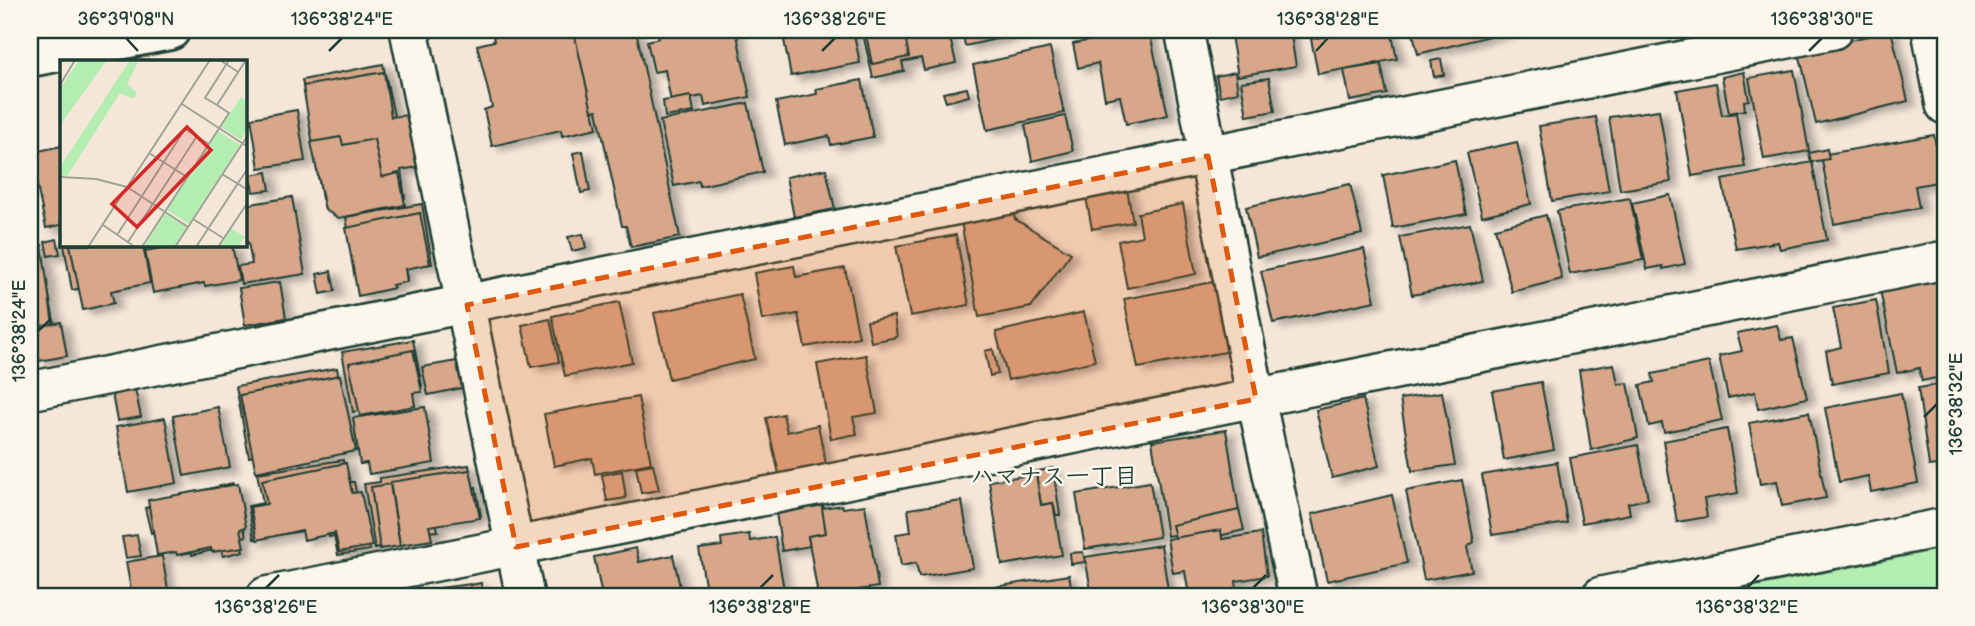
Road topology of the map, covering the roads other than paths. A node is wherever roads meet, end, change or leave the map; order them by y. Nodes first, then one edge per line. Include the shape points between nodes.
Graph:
1 (170, 30) edge
2 (409, 30) edge
3 (1184, 30) edge
4 (1833, 30) edge
5 (1931, 30) edge
6 (30, 57) edge
7 (1945, 106) edge
8 (1208, 156) junction
9 (1945, 260) edge
10 (467, 305) junction
11 (30, 391) edge
12 (1256, 399) junction
13 (1945, 527) edge
14 (516, 547) junction
15 (265, 596) edge
16 (525, 596) edge
17 (1298, 596) edge
18 (1601, 596) edge

1 - 6 street
2 - 10 street
3 - 8 street
4 - 8 street
5 - 7 street
8 - 10 street
8 - 12 street
9 - 12 street
10 - 11 street
10 - 14 street
12 - 14 street
12 - 17 street
13 - 18 street
14 - 15 street
14 - 16 street

